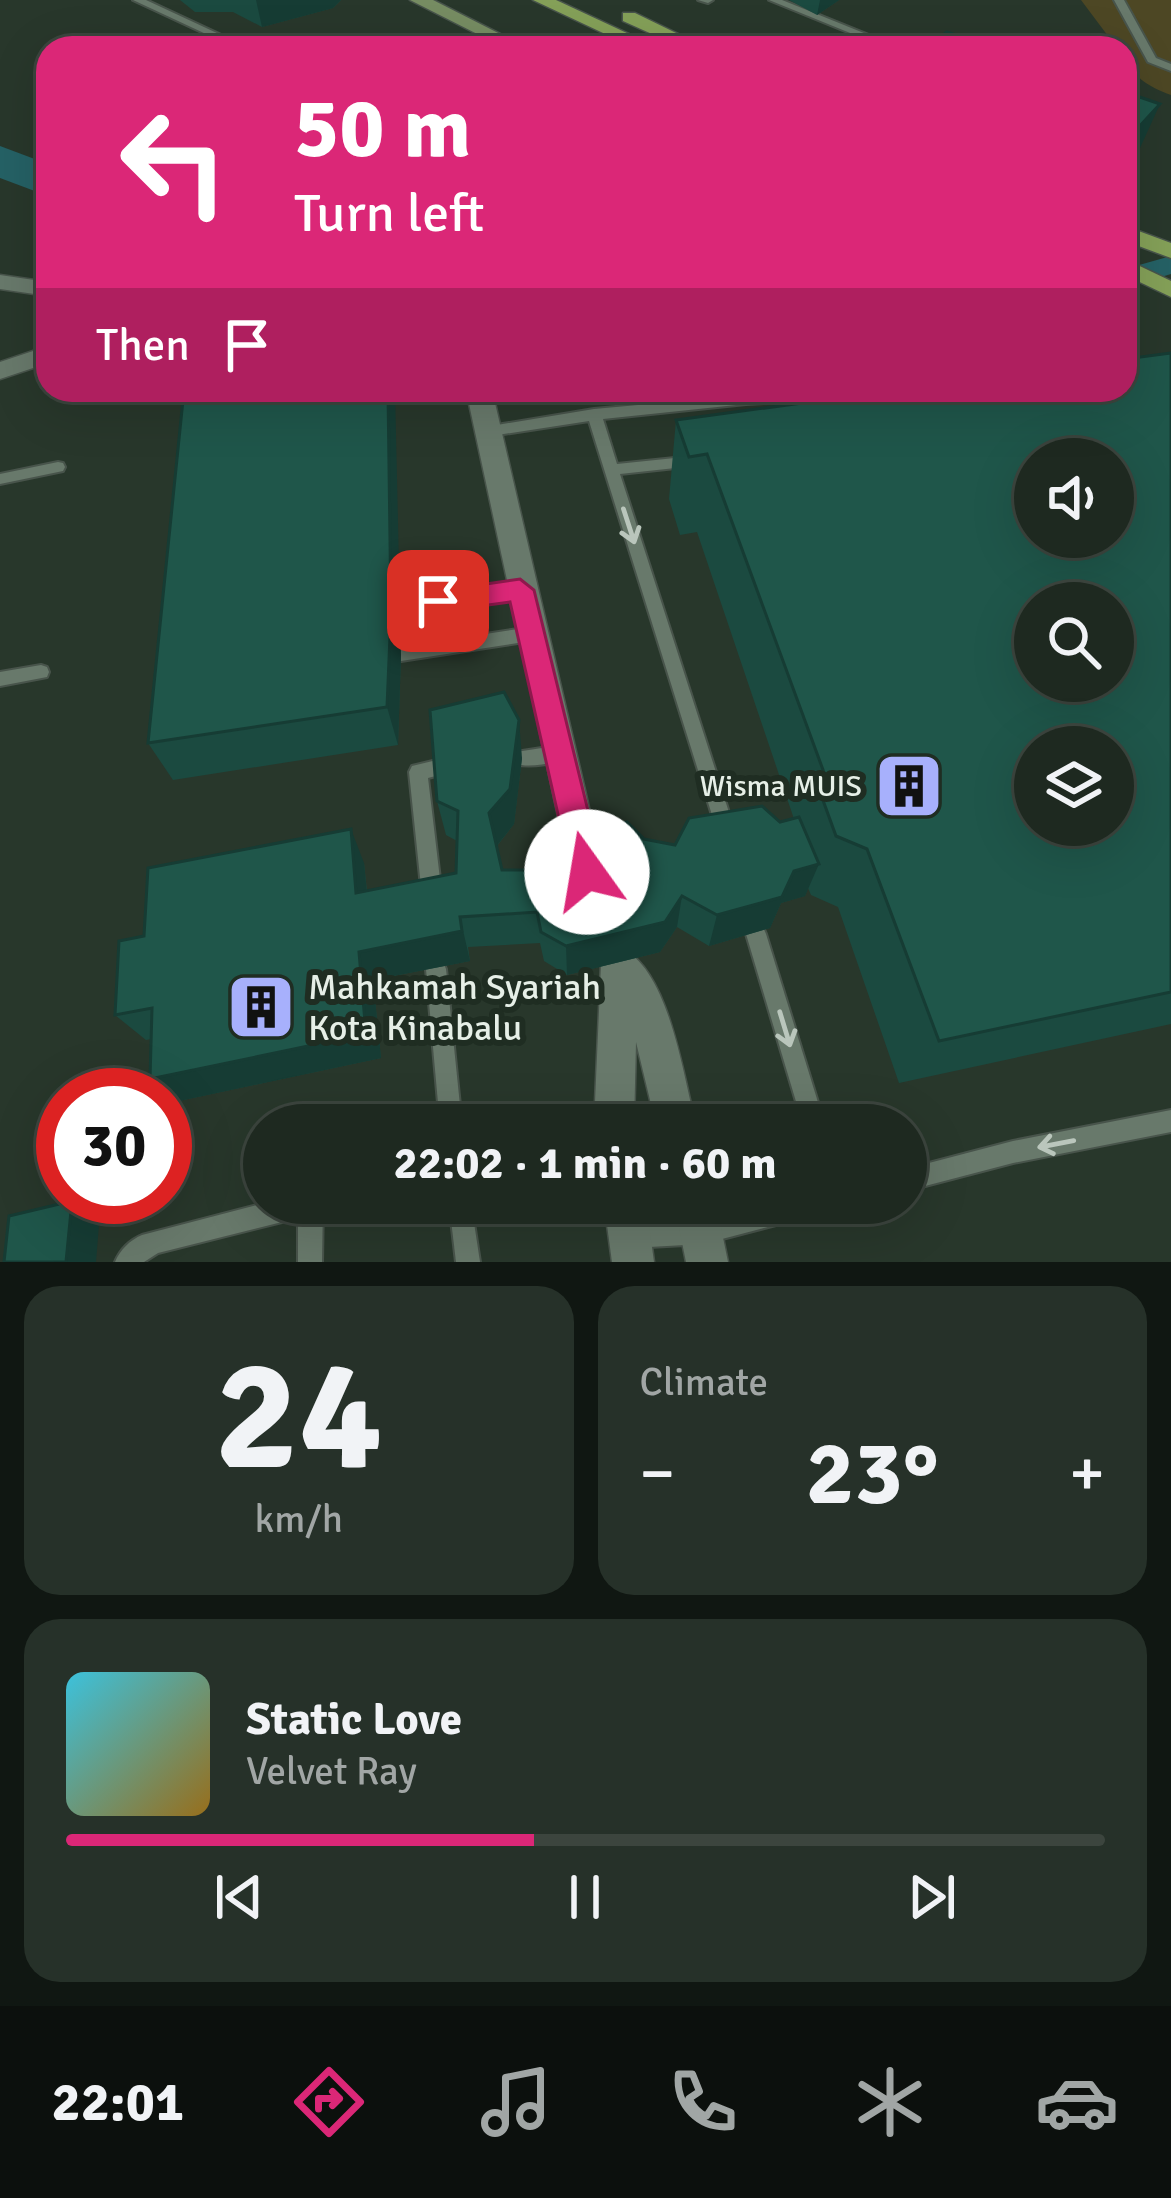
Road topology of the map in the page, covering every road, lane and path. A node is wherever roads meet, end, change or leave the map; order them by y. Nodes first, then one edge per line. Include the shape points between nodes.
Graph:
1 (138, 0) edge
2 (418, 0) edge
3 (542, 0) edge
4 (591, 0) edge
5 (774, 0) edge
6 (1119, 0) edge
7 (218, 36) edge
8 (494, 36) edge
9 (623, 36) edge
10 (671, 36) edge
11 (866, 36) edge
12 (1171, 68) edge
13 (1137, 238) edge
14 (1171, 251) edge
15 (1137, 272) edge
16 (0, 282) edge
17 (36, 287) edge
18 (1171, 290) edge
19 (36, 358) edge
20 (0, 371) edge
21 (482, 402) edge
22 (709, 402) edge
23 (797, 402) edge
24 (594, 414) junction
25 (800, 416) edge
26 (490, 431) junction
27 (704, 460) edge
28 (58, 467) dead end
29 (611, 470) junction
30 (0, 479) edge
31 (520, 590) junction
32 (397, 607) dead end
33 (531, 634) junction
34 (401, 654) dead end
35 (41, 672) dead end
36 (0, 680) edge
37 (560, 753) junction
38 (522, 758) edge
39 (441, 767) edge
40 (729, 841) edge
41 (587, 872) edge
42 (433, 912) edge
43 (756, 934) edge
44 (436, 968) edge
45 (450, 1104) edge
46 (615, 1104) edge
47 (671, 1104) edge
48 (808, 1104) edge
49 (1171, 1121) edge
50 (927, 1175) edge
51 (243, 1219) edge
52 (311, 1224) edge
53 (463, 1224) edge
54 (734, 1224) edge
55 (702, 1232) edge
56 (630, 1234) edge
57 (128, 1262) edge
58 (310, 1262) edge
59 (468, 1262) edge

1 - 7 lane
2 - 8 street
3 - 9 main road
4 - 10 main road
5 - 11 lane
6 - 12 lane via 1152,60
13 - 14 main road
15 - 18 main road
16 - 17 street
19 - 20 street
21 - 26 street
22 - 24 lane
23 - 25 lane
24 - 26 lane
24 - 29 lane
26 - 31 street
27 - 29 lane
28 - 30 lane
29 -> 40 lane
31 - 32 lane
31 - 33 street
33 - 34 lane
33 - 37 street
35 - 36 lane
37 - 38 lane
37 - 41 street
39 - 42 lane via 418,772
43 -> 48 lane
44 - 45 lane
46 - 47 street via 619,965 645,1003
49 -> 50 lane
51 - 57 lane via 158,1240
52 - 58 lane
53 - 59 lane
54 - 55 lane
55 - 56 lane

